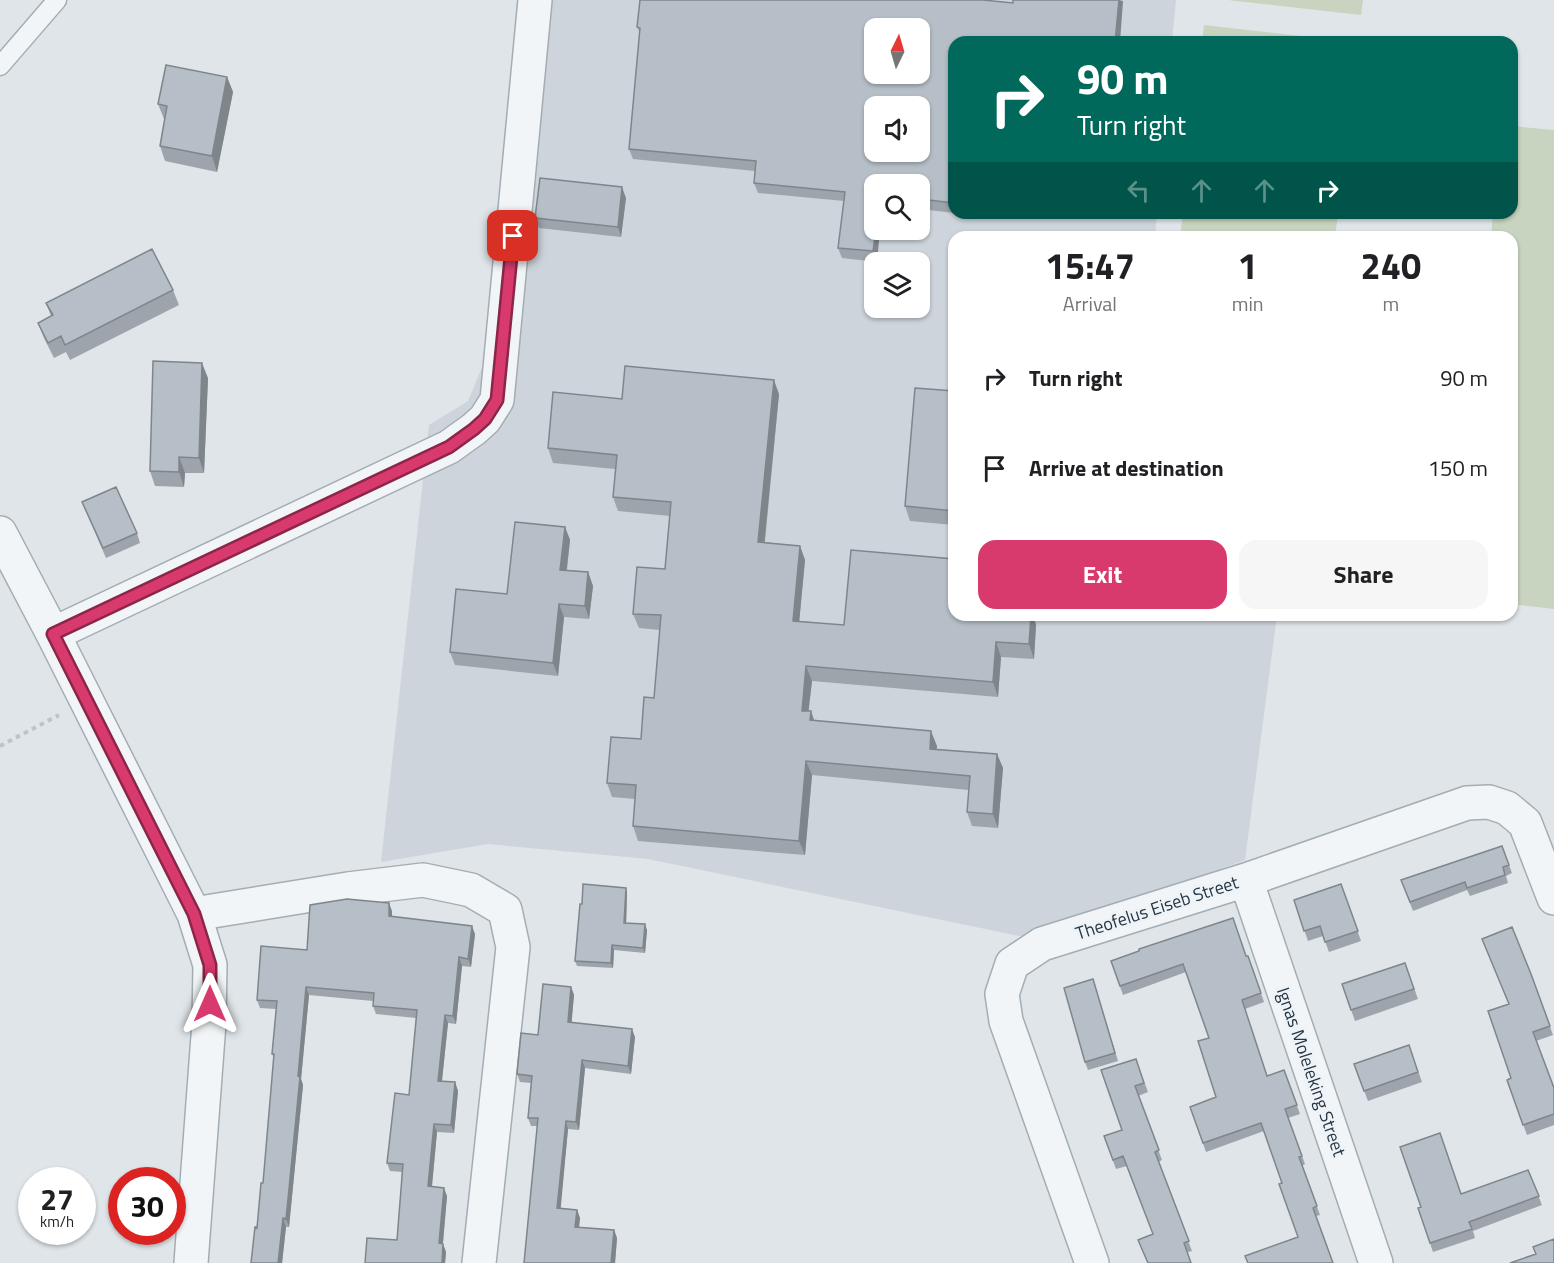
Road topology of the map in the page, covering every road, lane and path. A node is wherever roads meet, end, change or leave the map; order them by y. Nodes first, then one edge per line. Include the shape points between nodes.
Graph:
1 (57, 0) edge
2 (535, 0) edge
3 (0, 66) edge
4 (0, 533) edge
5 (53, 634) junction
6 (86, 701) junction
7 (0, 746) edge
8 (1246, 880) junction
9 (1554, 898) edge
10 (194, 914) junction
11 (190, 1263) edge
12 (478, 1263) edge
13 (1092, 1263) edge
14 (1376, 1263) edge

1 - 3 lane
2 - 5 street via 497,400 485,419 449,447
4 - 5 street
5 - 6 street
6 - 7 path
6 - 10 street
8 - 9 street, Theofelus Eiseb Street via 1467,803 1489,802 1507,808 1525,823
8 - 13 street, Theofelus Eiseb Street via 1042,944 1012,964 1002,994 1006,1021
8 - 14 street, Ignas Moleleking Street
10 - 11 street via 210,965
10 - 12 street via 423,880 471,890 505,910 513,947

